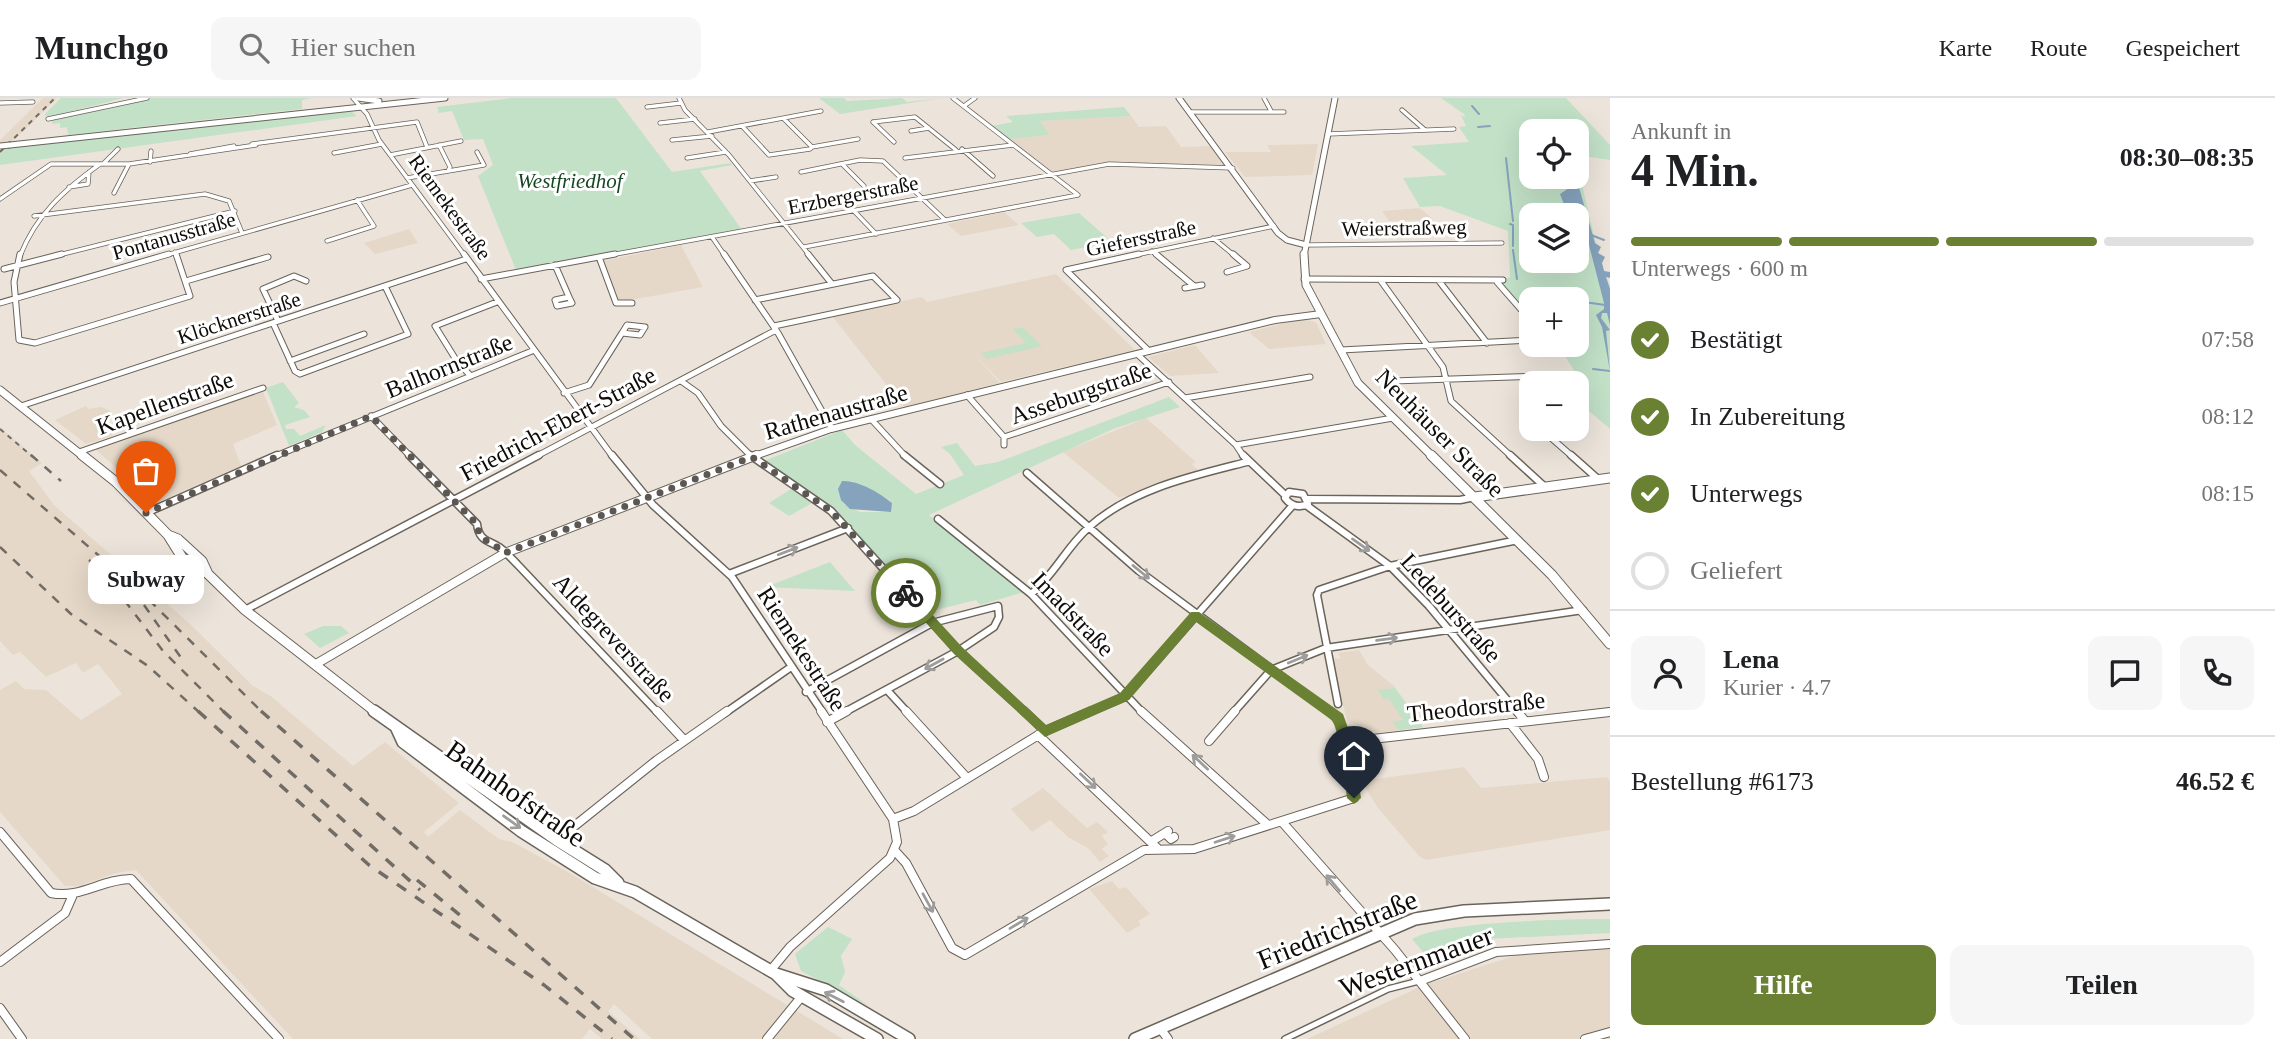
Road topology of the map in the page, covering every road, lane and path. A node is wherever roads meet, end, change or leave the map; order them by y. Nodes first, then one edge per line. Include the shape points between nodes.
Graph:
1 (147, 98) edge
2 (356, 98) edge
3 (445, 98) edge
4 (953, 98) edge
5 (975, 98) edge
6 (1179, 98) edge
7 (1264, 98) edge
8 (1335, 98) edge
9 (680, 101) edge
10 (33, 102) dead end
11 (0, 103) edge
12 (384, 103) junction
13 (393, 103) junction
14 (363, 106) junction
15 (964, 106) junction
16 (339, 107) junction
17 (647, 107) dead end
18 (330, 109) junction
19 (1402, 110) dead end
20 (821, 111) dead end
21 (917, 111) dead end
22 (1271, 111) junction
23 (1190, 112) junction
24 (1284, 112) dead end
25 (881, 113) dead end
26 (909, 116) junction
27 (48, 118) dead end
28 (695, 119) junction
29 (888, 119) junction
30 (1422, 119) dead end
31 (784, 120) junction
32 (1414, 120) junction
33 (660, 123) dead end
34 (742, 126) junction
35 (929, 128) junction
36 (374, 129) junction
37 (1454, 129) dead end
38 (1425, 130) junction
39 (911, 131) dead end
40 (710, 134) junction
41 (1328, 134) junction
42 (858, 139) dead end
43 (673, 140) dead end
44 (461, 141) dead end
45 (894, 142) dead end
46 (382, 144) junction
47 (439, 145) junction
48 (1013, 145) junction
49 (0, 146) edge
50 (427, 147) junction
51 (812, 147) junction
52 (118, 149) dead end
53 (959, 150) junction
54 (151, 151) dead end
55 (477, 152) dead end
56 (726, 152) junction
57 (334, 153) dead end
58 (390, 155) junction
59 (687, 158) dead end
60 (905, 158) dead end
61 (150, 162) junction
62 (102, 164) junction
63 (129, 164) junction
64 (842, 164) junction
65 (1233, 168) junction
66 (448, 171) junction
67 (89, 172) junction
68 (801, 172) dead end
69 (1051, 175) junction
70 (993, 176) dead end
71 (776, 177) dead end
72 (407, 178) junction
73 (750, 181) junction
74 (412, 185) junction
75 (864, 186) dead end
76 (67, 187) junction
77 (114, 193) dead end
78 (921, 198) junction
79 (0, 199) edge
80 (357, 200) junction
81 (235, 211) junction
82 (854, 211) junction
83 (34, 216) junction
84 (946, 220) junction
85 (28, 222) dead end
86 (784, 224) junction
87 (1274, 226) junction
88 (242, 233) junction
89 (876, 234) junction
90 (712, 237) junction
91 (1213, 238) junction
92 (327, 241) dead end
93 (1502, 243) dead end
94 (1306, 245) junction
95 (803, 247) junction
96 (1153, 251) junction
97 (175, 253) junction
98 (268, 257) dead end
99 (599, 257) junction
100 (6, 259) dead end
101 (466, 259) junction
102 (555, 265) junction
103 (4, 269) junction
104 (1227, 272) dead end
105 (481, 279) junction
106 (1304, 279) junction
107 (5, 281) dead end
108 (186, 281) junction
109 (306, 281) dead end
110 (1381, 281) junction
111 (1439, 281) junction
112 (832, 284) junction
113 (1202, 285) dead end
114 (385, 286) junction
115 (1194, 286) junction
116 (1185, 288) dead end
117 (5, 291) dead end
118 (570, 297) dead end
119 (755, 300) junction
120 (3, 302) edge
121 (498, 302) junction
122 (632, 303) dead end
123 (1519, 306) edge
124 (1321, 314) junction
125 (276, 322) junction
126 (775, 328) junction
127 (364, 334) dead end
128 (621, 334) dead end
129 (1519, 341) edge
130 (1487, 343) junction
131 (1429, 346) junction
132 (1341, 350) junction
133 (532, 351) junction
134 (1149, 351) junction
135 (1138, 354) junction
136 (289, 361) junction
137 (471, 376) junction
138 (1519, 376) edge
139 (1310, 377) dead end
140 (1448, 379) junction
141 (681, 381) junction
142 (1393, 381) dead end
143 (1169, 382) junction
144 (263, 388) dead end
145 (0, 390) edge
146 (565, 393) junction
147 (967, 395) junction
148 (1185, 398) junction
149 (21, 406) junction
150 (371, 416) junction
151 (1393, 418) junction
152 (871, 419) junction
153 (590, 429) junction
154 (832, 429) junction
155 (1004, 438) junction
156 (1555, 441) edge
157 (1003, 445) dead end
158 (1236, 445) junction
159 (79, 453) junction
160 (752, 457) junction
161 (1247, 462) junction
162 (1027, 473) dead end
163 (1610, 478) edge
164 (1600, 480) junction
165 (940, 484) dead end
166 (1546, 489) junction
167 (1285, 495) junction
168 (645, 497) junction
169 (1475, 497) junction
170 (453, 500) junction
171 (1307, 502) junction
172 (1293, 505) junction
173 (146, 513) junction
174 (938, 519) dead end
175 (848, 528) junction
176 (1088, 529) junction
177 (1518, 540) junction
178 (505, 553) junction
179 (1390, 566) junction
180 (729, 574) junction
181 (1031, 594) junction
182 (245, 610) junction
183 (1583, 610) junction
184 (1195, 615) junction
185 (932, 623) junction
186 (1448, 630) junction
187 (1610, 644) edge
188 (1326, 648) junction
189 (958, 651) junction
190 (316, 664) junction
191 (791, 667) junction
192 (1271, 670) junction
193 (887, 690) junction
194 (806, 692) junction
195 (1125, 697) junction
196 (1338, 704) dead end
197 (1610, 712) edge
198 (1525, 721) junction
199 (827, 722) junction
200 (1510, 723) junction
201 (1041, 733) junction
202 (684, 740) junction
203 (1209, 741) dead end
204 (1346, 742) junction
205 (1544, 777) dead end
206 (967, 778) junction
207 (893, 819) junction
208 (1283, 823) junction
209 (1268, 825) junction
210 (0, 832) edge
211 (1169, 834) dead end
212 (1154, 844) junction
213 (553, 845) junction
214 (895, 851) junction
215 (72, 897) junction
216 (1610, 904) edge
217 (1379, 933) junction
218 (1610, 944) edge
219 (0, 962) edge
220 (773, 973) junction
221 (1420, 981) junction
222 (802, 996) junction
223 (0, 1008) edge
224 (4, 1022) edge
225 (1610, 1032) edge
226 (1164, 1033) edge
227 (22, 1039) edge
228 (279, 1039) edge
229 (767, 1039) edge
230 (877, 1039) edge
231 (909, 1039) edge
232 (1135, 1039) edge
233 (1285, 1039) edge
234 (1465, 1039) edge
235 (1585, 1039) edge

1 - 27 street
2 - 12 main road
2 - 14 street, Riemekestraße
2 - 16 main road
3 - 13 main road
4 - 15 street
5 - 15 street
6 - 23 street
7 - 22 street
8 - 41 main road, Neuhäuser Straße
9 - 17 street
9 - 28 street
10 - 11 street
12 - 13 main road
12 - 14 main road
13 - 14 main road
14 - 16 main road
14 - 18 main road
14 - 36 street, Riemekestraße
15 - 48 street
16 - 18 main road
18 - 49 main road, bridge
19 - 32 street
20 - 31 street
21 - 26 street
22 - 23 street
22 - 24 street
23 - 65 street
25 - 29 street
26 - 29 street
26 - 35 street
28 - 33 street
28 - 40 street
29 - 45 street via 873,122
30 - 32 street
31 - 34 street
31 - 51 street
32 - 38 street
34 - 40 street
34 - 51 street via 769,155
35 - 39 street
35 - 53 street
36 - 46 street, Riemekestraße
36 - 50 street via 417,122
36 - 61 street
37 - 38 street
38 - 41 street
40 - 43 street
40 - 56 street
41 - 94 main road, Neuhäuser Straße
42 - 51 street
44 - 47 street
46 - 57 street, Riemekestraße
46 - 58 street, Riemekestraße
47 - 50 street
47 - 66 street
48 - 53 street
48 - 69 street
50 - 58 street
52 - 62 street
53 - 60 street
53 - 70 street
54 - 61 street
55 - 66 street via 484,165
56 - 59 street
56 - 73 street
58 - 72 street, Riemekestraße
61 - 63 street
62 - 63 street
62 - 67 street
62 - 79 street via 48,165
63 - 77 street
64 - 68 street
64 - 75 street
64 - 78 street via 883,161
65 - 69 street, Erzbergerstraße via 1117,163
65 - 87 street
66 - 72 street
67 - 76 street
67 - 76 street via 86,185
69 - 78 street, Erzbergerstraße
69 - 84 street via 1078,195
71 - 73 street
72 - 74 street, Riemekestraße
73 - 86 street
74 - 80 street, Pontanusstraße
74 - 101 street, Riemekestraße
76 - 83 street
78 - 82 street, Erzbergerstraße
78 - 84 street
80 - 88 street, Pontanusstraße
80 - 92 street via 374,226
81 - 83 street via 225,199 198,194
81 - 88 street
81 - 103 street
82 - 86 street, Erzbergerstraße
82 - 89 street
83 - 85 street
84 - 89 street
86 - 90 street, Erzbergerstraße
86 - 95 street
87 - 91 street, Giefersstraße
87 - 94 street via 1282,237
88 - 97 street, Pontanusstraße
89 - 95 street
90 - 99 street, Erzbergerstraße
90 - 119 street
91 - 96 street, Giefersstraße
91 - 104 street, Giefersstraße via 1247,266
93 - 94 street, Weierstraßweg
94 - 106 main road, Neuhäuser Straße
95 - 112 street
96 - 115 street
96 - 134 street, Giefersstraße via 1066,270
97 - 108 street
97 - 120 street, Pontanusstraße
98 - 108 street
99 - 102 street, Erzbergerstraße
99 - 122 street via 616,303
100 - 103 street
101 - 105 street, Riemekestraße
101 - 114 street, Klöcknerstraße
102 - 105 street, Erzbergerstraße
102 - 118 street
103 - 107 street
105 - 121 street, Riemekestraße
106 - 110 street
106 - 124 main road, Neuhäuser Straße
108 - 120 street via 190,296 36,343 19,340
109 - 125 street via 293,276 263,289
110 - 111 street
110 - 131 street
111 - 123 street via 1500,281
111 - 130 street
112 - 119 street
112 - 126 street, Friedrich-Ebert-Straße via 876,276 897,300
113 - 115 street
114 - 125 street, Klöcknerstraße
114 - 136 street via 409,331 406,335 300,374
115 - 116 street
117 - 120 street
119 - 126 street
121 - 133 street, Riemekestraße
121 - 137 street via 435,326
124 - 132 main road, Neuhäuser Straße
124 - 134 street, Rathenaustraße via 1288,317
125 - 136 street
125 - 149 street, Klöcknerstraße
126 - 141 street, Friedrich-Ebert-Straße
126 - 154 street
127 - 136 street
128 - 146 street via 589,385
129 - 130 street
130 - 131 street
131 - 132 street
131 - 140 street
132 - 151 main road, Neuhäuser Straße via 1358,383
133 - 137 street, Balhornstraße
133 - 146 street, Riemekestraße
134 - 135 street, Rathenaustraße
135 - 143 street
135 - 147 street, Rathenaustraße
137 - 150 street, Balhornstraße
138 - 140 street
139 - 148 street
140 - 142 street
140 - 166 street via 1454,405
141 - 153 street, Friedrich-Ebert-Straße
141 - 160 street via 698,393 720,426
143 - 148 street
143 - 155 street, Asseburgstraße
144 - 159 street, Kapellenstraße
145 - 149 main road, Bahnhofstraße
146 - 153 street, Riemekestraße
147 - 152 street, Rathenaustraße
147 - 155 street, Asseburgstraße
148 - 158 street
149 - 159 main road, Bahnhofstraße
150 - 170 street, Aldegreverstraße
150 - 173 street, Balhornstraße
151 - 158 street
151 - 169 main road, Neuhäuser Straße
152 - 154 street, Rathenaustraße
152 - 165 street via 906,457
153 - 168 street, Riemekestraße
153 - 170 street, Friedrich-Ebert-Straße
154 - 160 street, Rathenaustraße
155 - 157 street, Asseburgstraße
156 - 164 street
158 - 161 street
159 - 173 main road, Bahnhofstraße
160 - 168 street, Rathenaustraße
160 - 175 street via 820,501
161 - 167 street
161 - 176 street via 1142,494
162 - 176 street
163 - 164 main road
164 - 166 main road
166 - 169 main road
167 - 171 street via 1295,492
167 - 172 street
168 - 178 street, Rathenaustraße
168 - 180 street, Riemekestraße
169 - 171 street
169 - 177 main road, Neuhäuser Straße
170 - 178 street, Aldegreverstraße via 477,524 488,544
170 - 182 street, Friedrich-Ebert-Straße
171 - 172 street
171 -> 179 street, Ledeburstraße
172 - 184 street
173 - 182 main road, Bahnhofstraße via 192,566 208,574
174 - 181 street, Imadstraße
180 -> 175 street
175 - 185 street
176 - 181 street
176 -> 184 street
177 - 179 street
177 - 183 main road, Neuhäuser Straße
178 - 190 street, Rathenaustraße
178 - 202 street, Aldegreverstraße
179 - 186 street, Ledeburstraße
179 - 188 street via 1319,590
180 - 191 street, Riemekestraße
181 - 195 street, Imadstraße
182 - 190 main road, Bahnhofstraße
183 - 186 street
183 - 187 main road, Neuhäuser Straße
184 - 192 street
184 - 195 street
185 - 189 street
185 - 189 street via 999,606 994,627
185 - 194 street
188 -> 186 street
186 - 198 street, Ledeburstraße
192 -> 188 street
188 - 196 street
189 -> 193 street
189 - 201 street
190 - 213 main road, Bahnhofstraße
191 - 194 street, Riemekestraße
191 - 202 street
192 - 203 street
192 - 204 street via 1338,718
193 - 199 street
193 - 206 street
194 - 199 street, Riemekestraße
195 - 201 street
209 -> 195 street, Imadstraße
197 - 198 street, Theodorstraße
198 - 200 street, Theodorstraße
199 - 207 street, Riemekestraße
200 - 204 street, Theodorstraße
200 - 205 street via 1538,759
201 - 206 street
201 -> 212 street
202 - 213 street
204 - 208 street via 1354,798
206 - 207 street
207 - 214 street
208 - 209 street
217 -> 208 street
212 -> 209 street via 1194,849
210 - 215 street via 51,893
211 - 212 street
214 -> 212 street via 960,955
213 - 220 main road, Bahnhofstraße via 598,880 618,883
214 - 220 street via 790,947
215 - 219 street via 65,913
215 - 228 street via 109,882 131,879
216 - 217 main road, Friedrichstraße via 1444,914
217 - 221 street
217 - 226 main road, Friedrichstraße
218 - 221 street, Westernmauer via 1496,953
220 - 222 main road, Bahnhofstraße
231 -> 220 main road, Bahnhofstraße via 819,989
221 - 233 street, Westernmauer via 1388,989
221 - 234 street
222 - 229 street
222 - 230 main road, Bahnhofstraße
223 - 224 street
224 - 227 street
225 - 235 street
226 - 232 main road, Friedrichstraße

